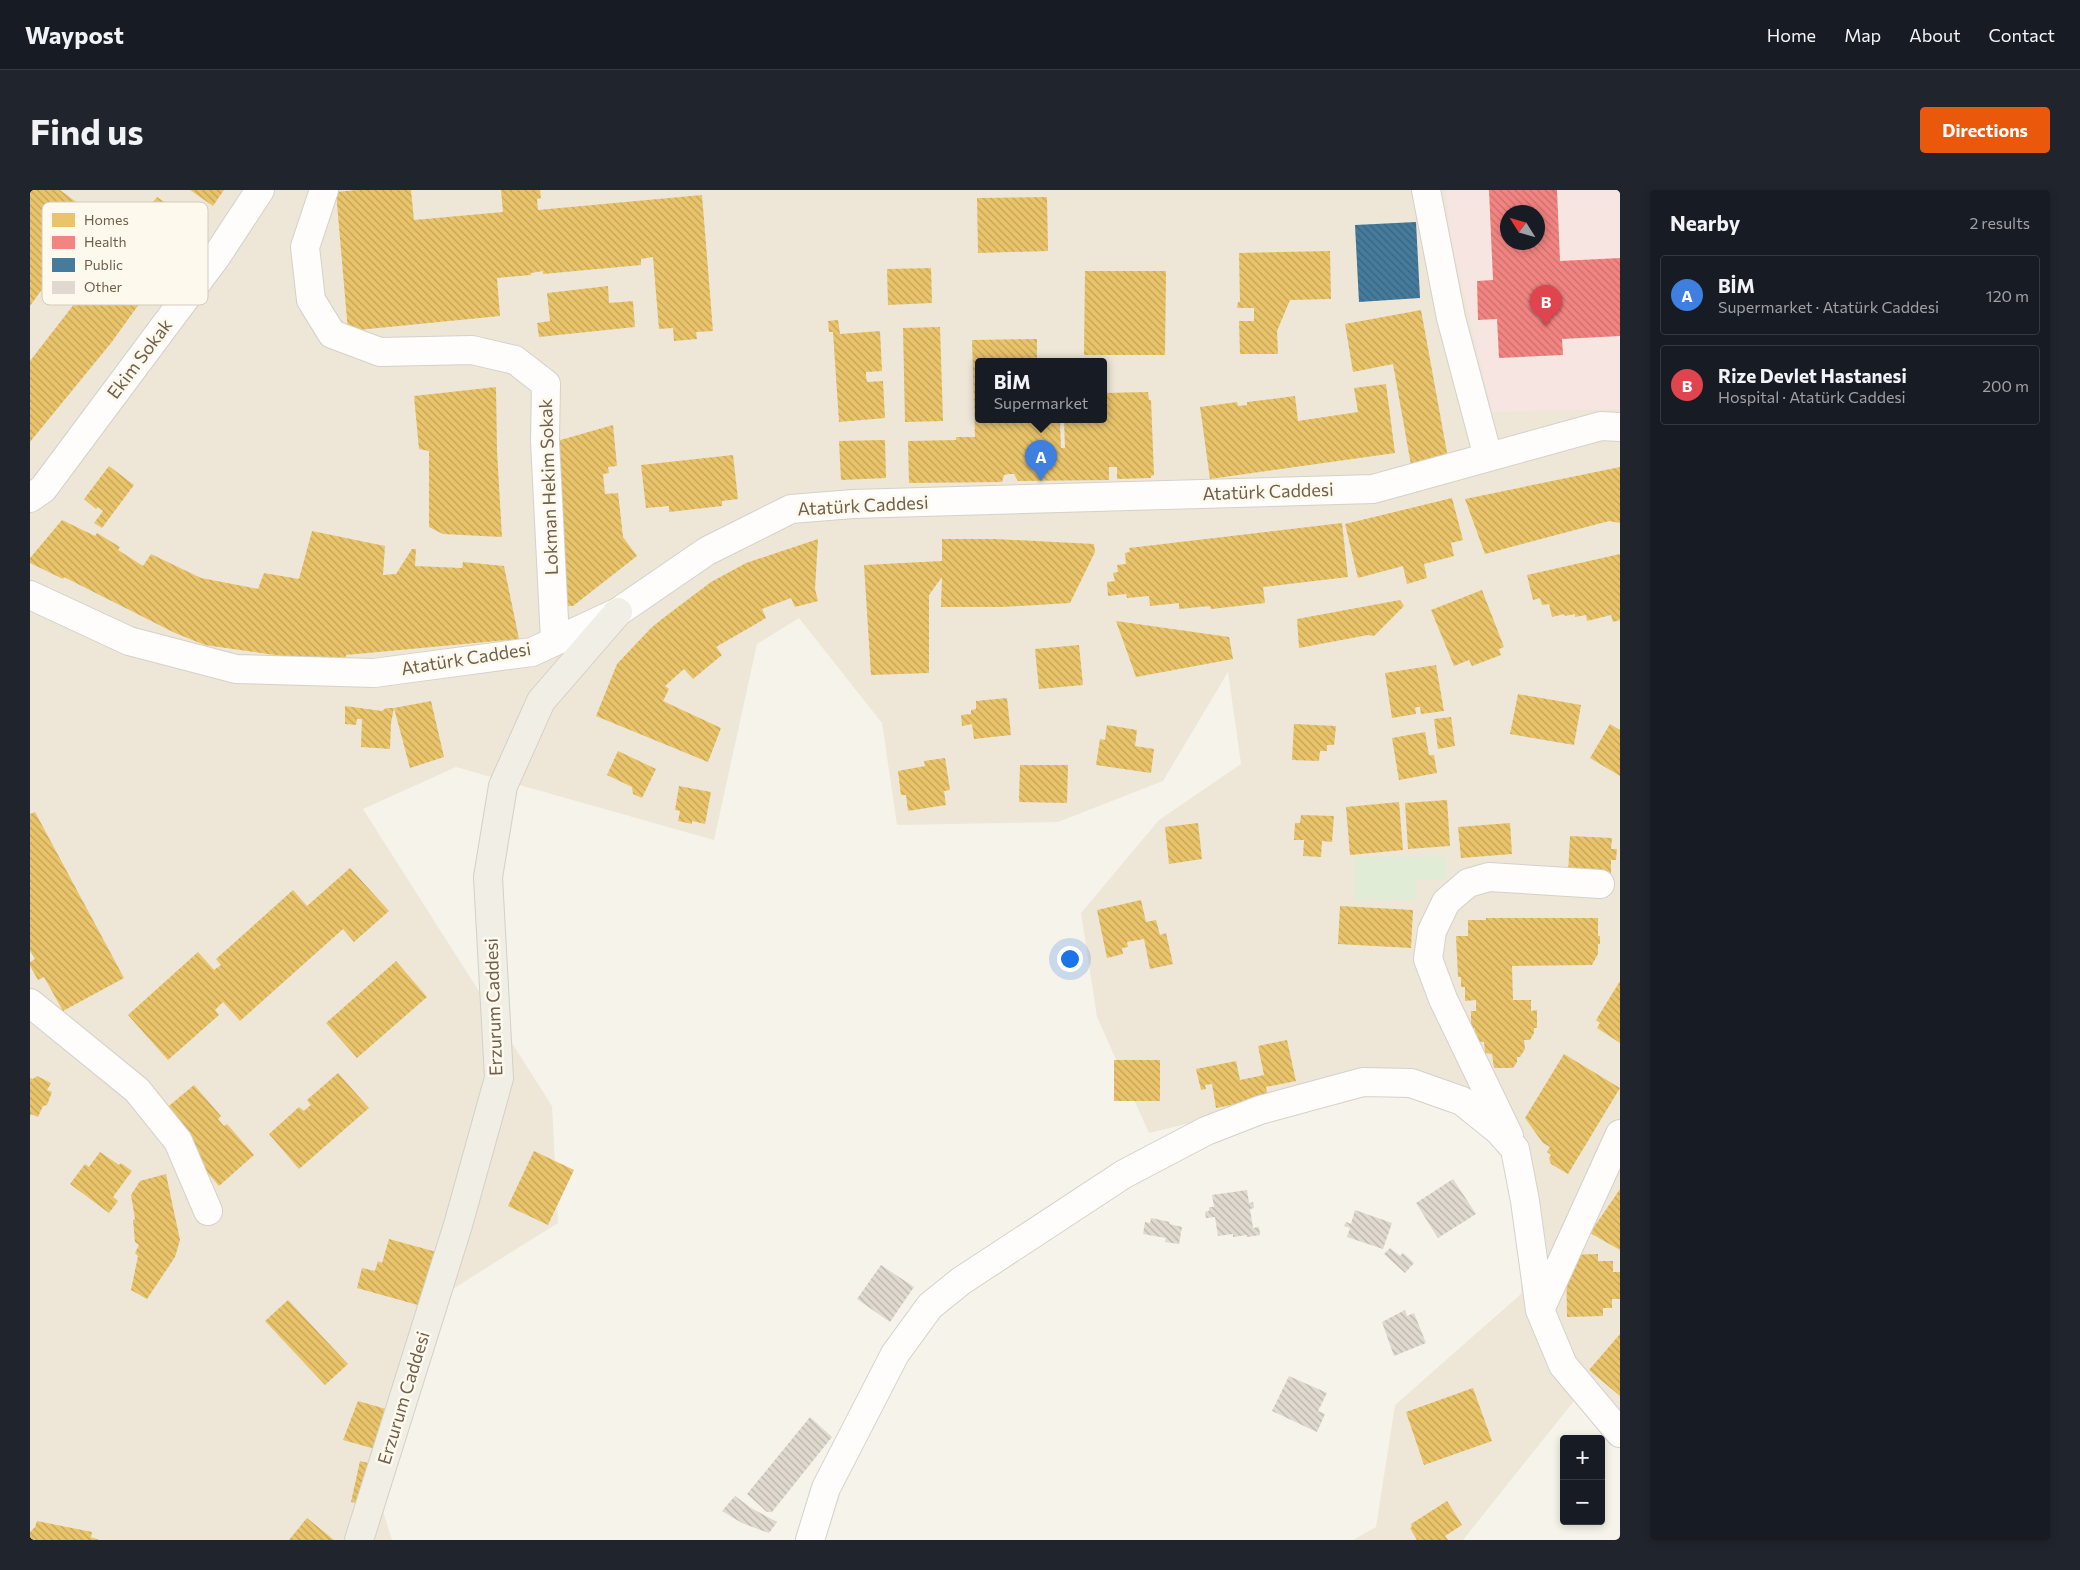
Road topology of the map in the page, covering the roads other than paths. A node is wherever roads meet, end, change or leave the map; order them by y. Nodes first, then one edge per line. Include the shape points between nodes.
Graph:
1 (260, 190) edge
2 (324, 190) edge
3 (1426, 190) edge
4 (208, 268) edge
5 (180, 305) edge
6 (1620, 427) edge
7 (1488, 457) junction
8 (30, 498) edge
9 (30, 594) edge
10 (618, 612) junction
11 (555, 640) junction
12 (1600, 884) dead end
13 (30, 1003) edge
14 (1620, 1134) edge
15 (1514, 1149) junction
16 (208, 1211) dead end
17 (1540, 1310) junction
18 (1620, 1433) edge
19 (359, 1540) edge
20 (810, 1540) edge

1 - 4 street, Ekim Sokak
2 - 11 street, Lokman Hekim Sokak via 306,247 311,300 332,334 380,352 472,350 515,360 546,384 545,441
3 - 7 street via 1451,318
5 - 8 street, Ekim Sokak via 43,489
6 - 7 street, Atatürk Caddesi via 1601,426
7 - 10 street, Atatürk Caddesi via 1373,489 853,504 791,509 706,551
9 - 11 street, Atatürk Caddesi via 129,641 236,668 374,673 532,652
10 - 11 street, Atatürk Caddesi
10 - 19 main road, Erzurum Caddesi via 540,701 502,786 488,877 499,1078 458,1225
12 - 15 street via 1490,877 1468,883 1446,902 1432,931 1428,959 1443,999
13 - 16 street via 137,1090 178,1141
14 - 17 street
15 - 17 street via 1525,1201
15 - 20 street via 1498,1130 1462,1101 1410,1082 1363,1082 1260,1110 1206,1131 1124,1174 961,1281 930,1306 895,1354 826,1488
17 - 18 street via 1563,1365

